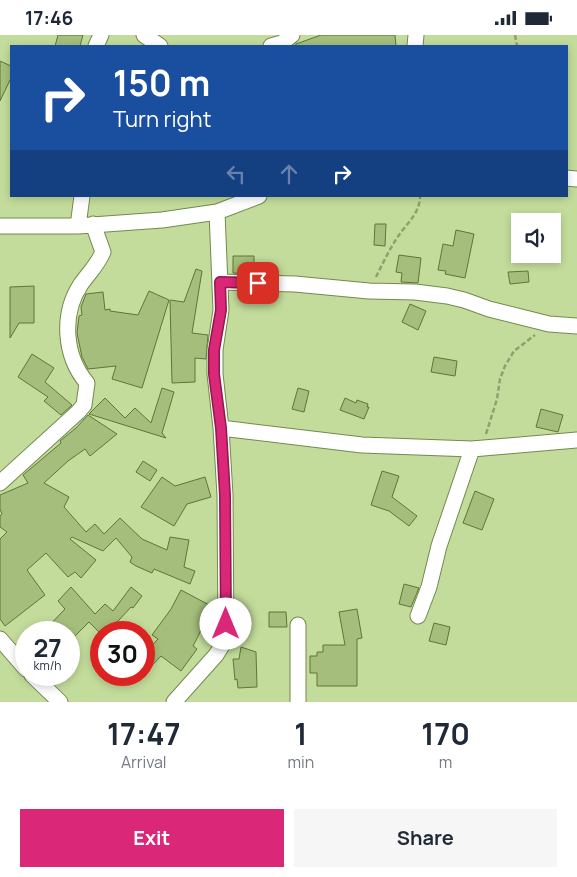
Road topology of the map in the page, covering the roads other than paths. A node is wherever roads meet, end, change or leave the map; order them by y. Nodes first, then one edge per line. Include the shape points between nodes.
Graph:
1 (144, 35) edge
2 (292, 35) edge
3 (159, 45) edge
4 (275, 45) edge
5 (82, 197) edge
6 (256, 197) edge
7 (217, 212) junction
8 (93, 224) junction
9 (0, 226) edge
10 (78, 226) junction
11 (220, 282) junction
12 (577, 326) edge
13 (221, 428) junction
14 (577, 439) edge
15 (477, 448) junction
16 (0, 483) edge
17 (418, 616) dead end
18 (298, 625) dead end
19 (0, 639) edge
20 (15, 656) edge
21 (43, 686) edge
22 (60, 702) edge
23 (174, 702) edge
24 (298, 702) edge

1 - 3 street
2 - 4 street
5 - 10 street
6 - 7 street
7 - 8 street via 162,220
7 - 11 street
8 - 10 street
8 - 16 street via 103,251 100,260 80,285 68,321 74,365 87,383 84,405
9 - 10 street
11 - 12 street via 415,292 464,300 550,324
11 - 13 street via 221,310 214,350 214,374
13 - 15 street via 362,445
13 - 23 street via 226,639
14 - 15 street
15 - 17 street via 439,546
18 - 24 street
19 - 20 street
21 - 22 street

